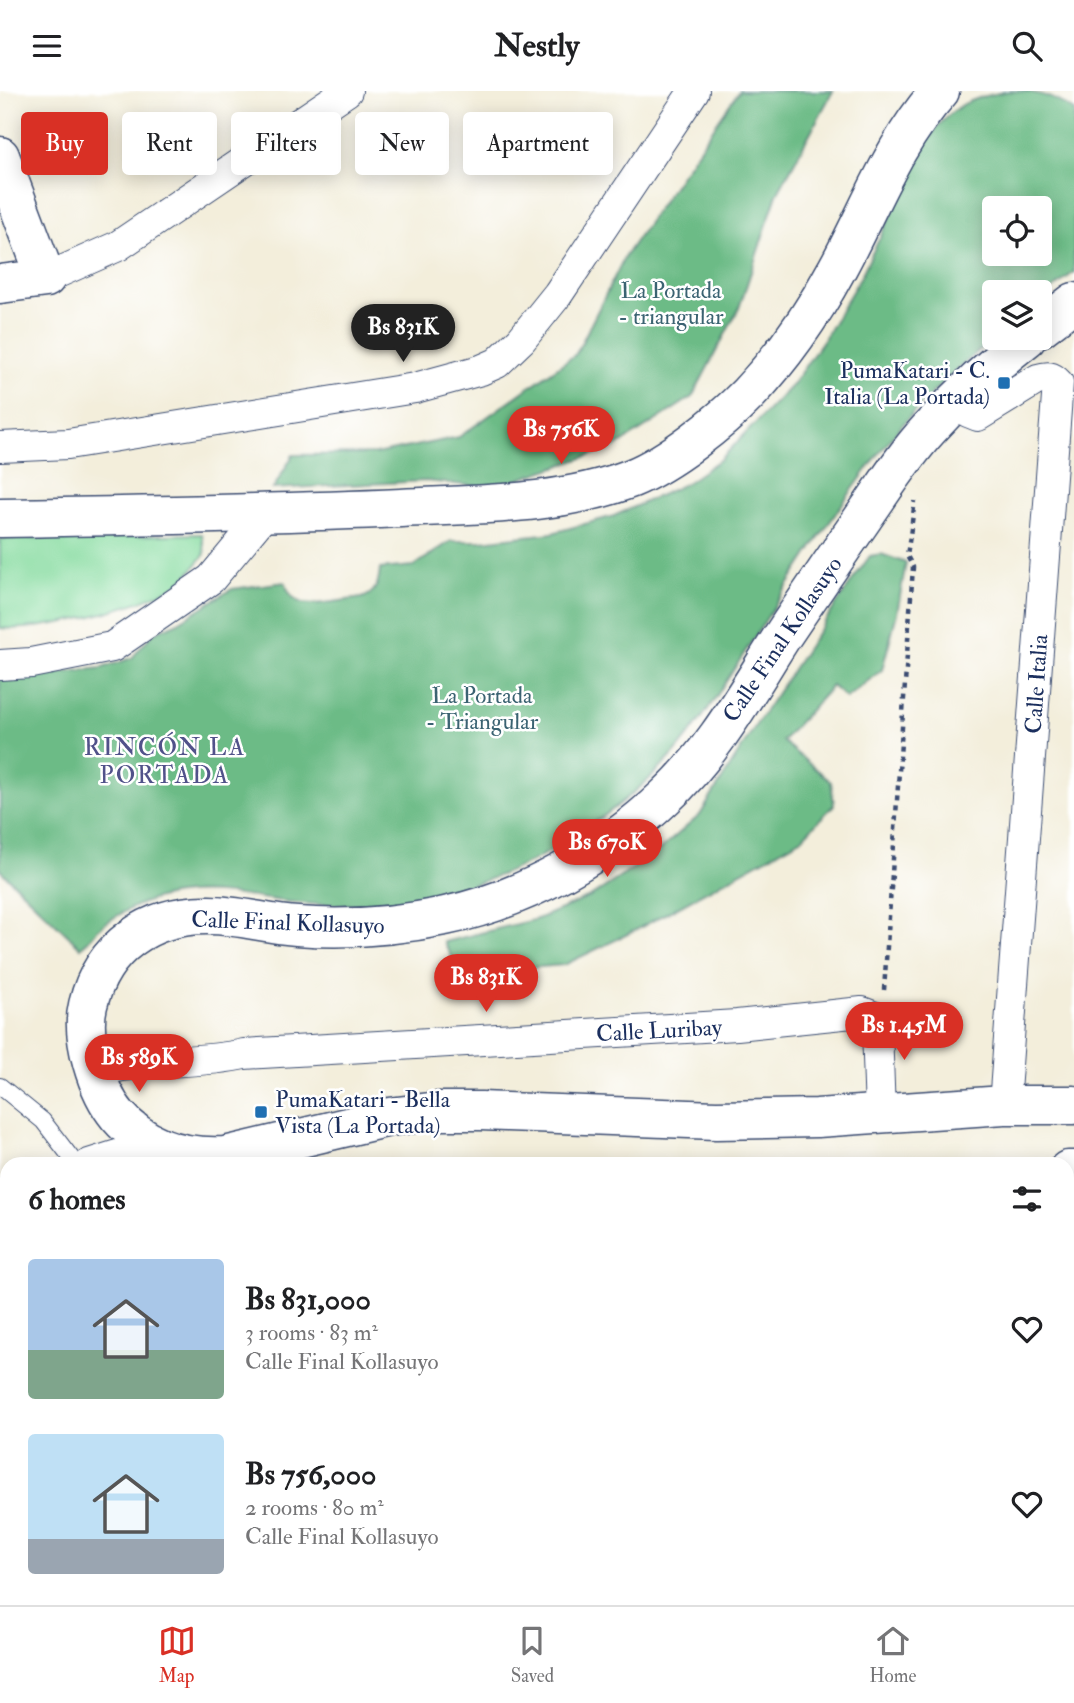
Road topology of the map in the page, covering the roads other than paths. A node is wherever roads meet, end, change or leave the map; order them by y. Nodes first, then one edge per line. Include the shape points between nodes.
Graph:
1 (347, 91) edge
2 (694, 91) edge
3 (940, 91) edge
4 (0, 156) edge
5 (47, 278) junction
6 (0, 284) edge
7 (1074, 302) edge
8 (1052, 319) edge
9 (1013, 350) edge
10 (958, 399) junction
11 (0, 447) edge
12 (265, 514) junction
13 (0, 518) edge
14 (0, 665) edge
15 (94, 1072) junction
16 (0, 1086) edge
17 (1004, 1105) junction
18 (1074, 1105) edge
19 (880, 1114) junction
20 (152, 1143) junction
21 (71, 1157) edge
22 (110, 1157) edge

1 - 5 street via 118,246
2 - 11 street via 558,294 497,362 401,390 68,444
3 - 12 main road via 914,121 811,314 747,395 678,452 634,477 534,501
4 - 5 main road
5 - 6 main road
7 - 8 main road
9 - 10 main road, Calle Final Kollasuyo
10 - 15 main road, Calle Final Kollasuyo via 900,464 695,765 666,797 620,834 561,872 508,897 451,915 349,928 208,915 171,920 134,935 107,959 93,985 85,1017
10 - 17 street, Calle Italia via 978,416 1038,379 1046,376 1058,383
12 - 13 main road
12 - 14 street via 211,579 112,647
15 - 19 street, Calle Luribay via 113,1066 244,1054 737,1025 862,1012 875,1017 877,1028
15 - 20 main road, Calle Final Kollasuyo via 108,1104 127,1127
16 - 21 lane via 43,1121
17 - 18 main road, Calle Final Kollasuyo
17 - 19 main road, Calle Final Kollasuyo
19 - 20 main road, Calle Final Kollasuyo via 716,1120 438,1111 225,1156 178,1153
20 - 22 street

